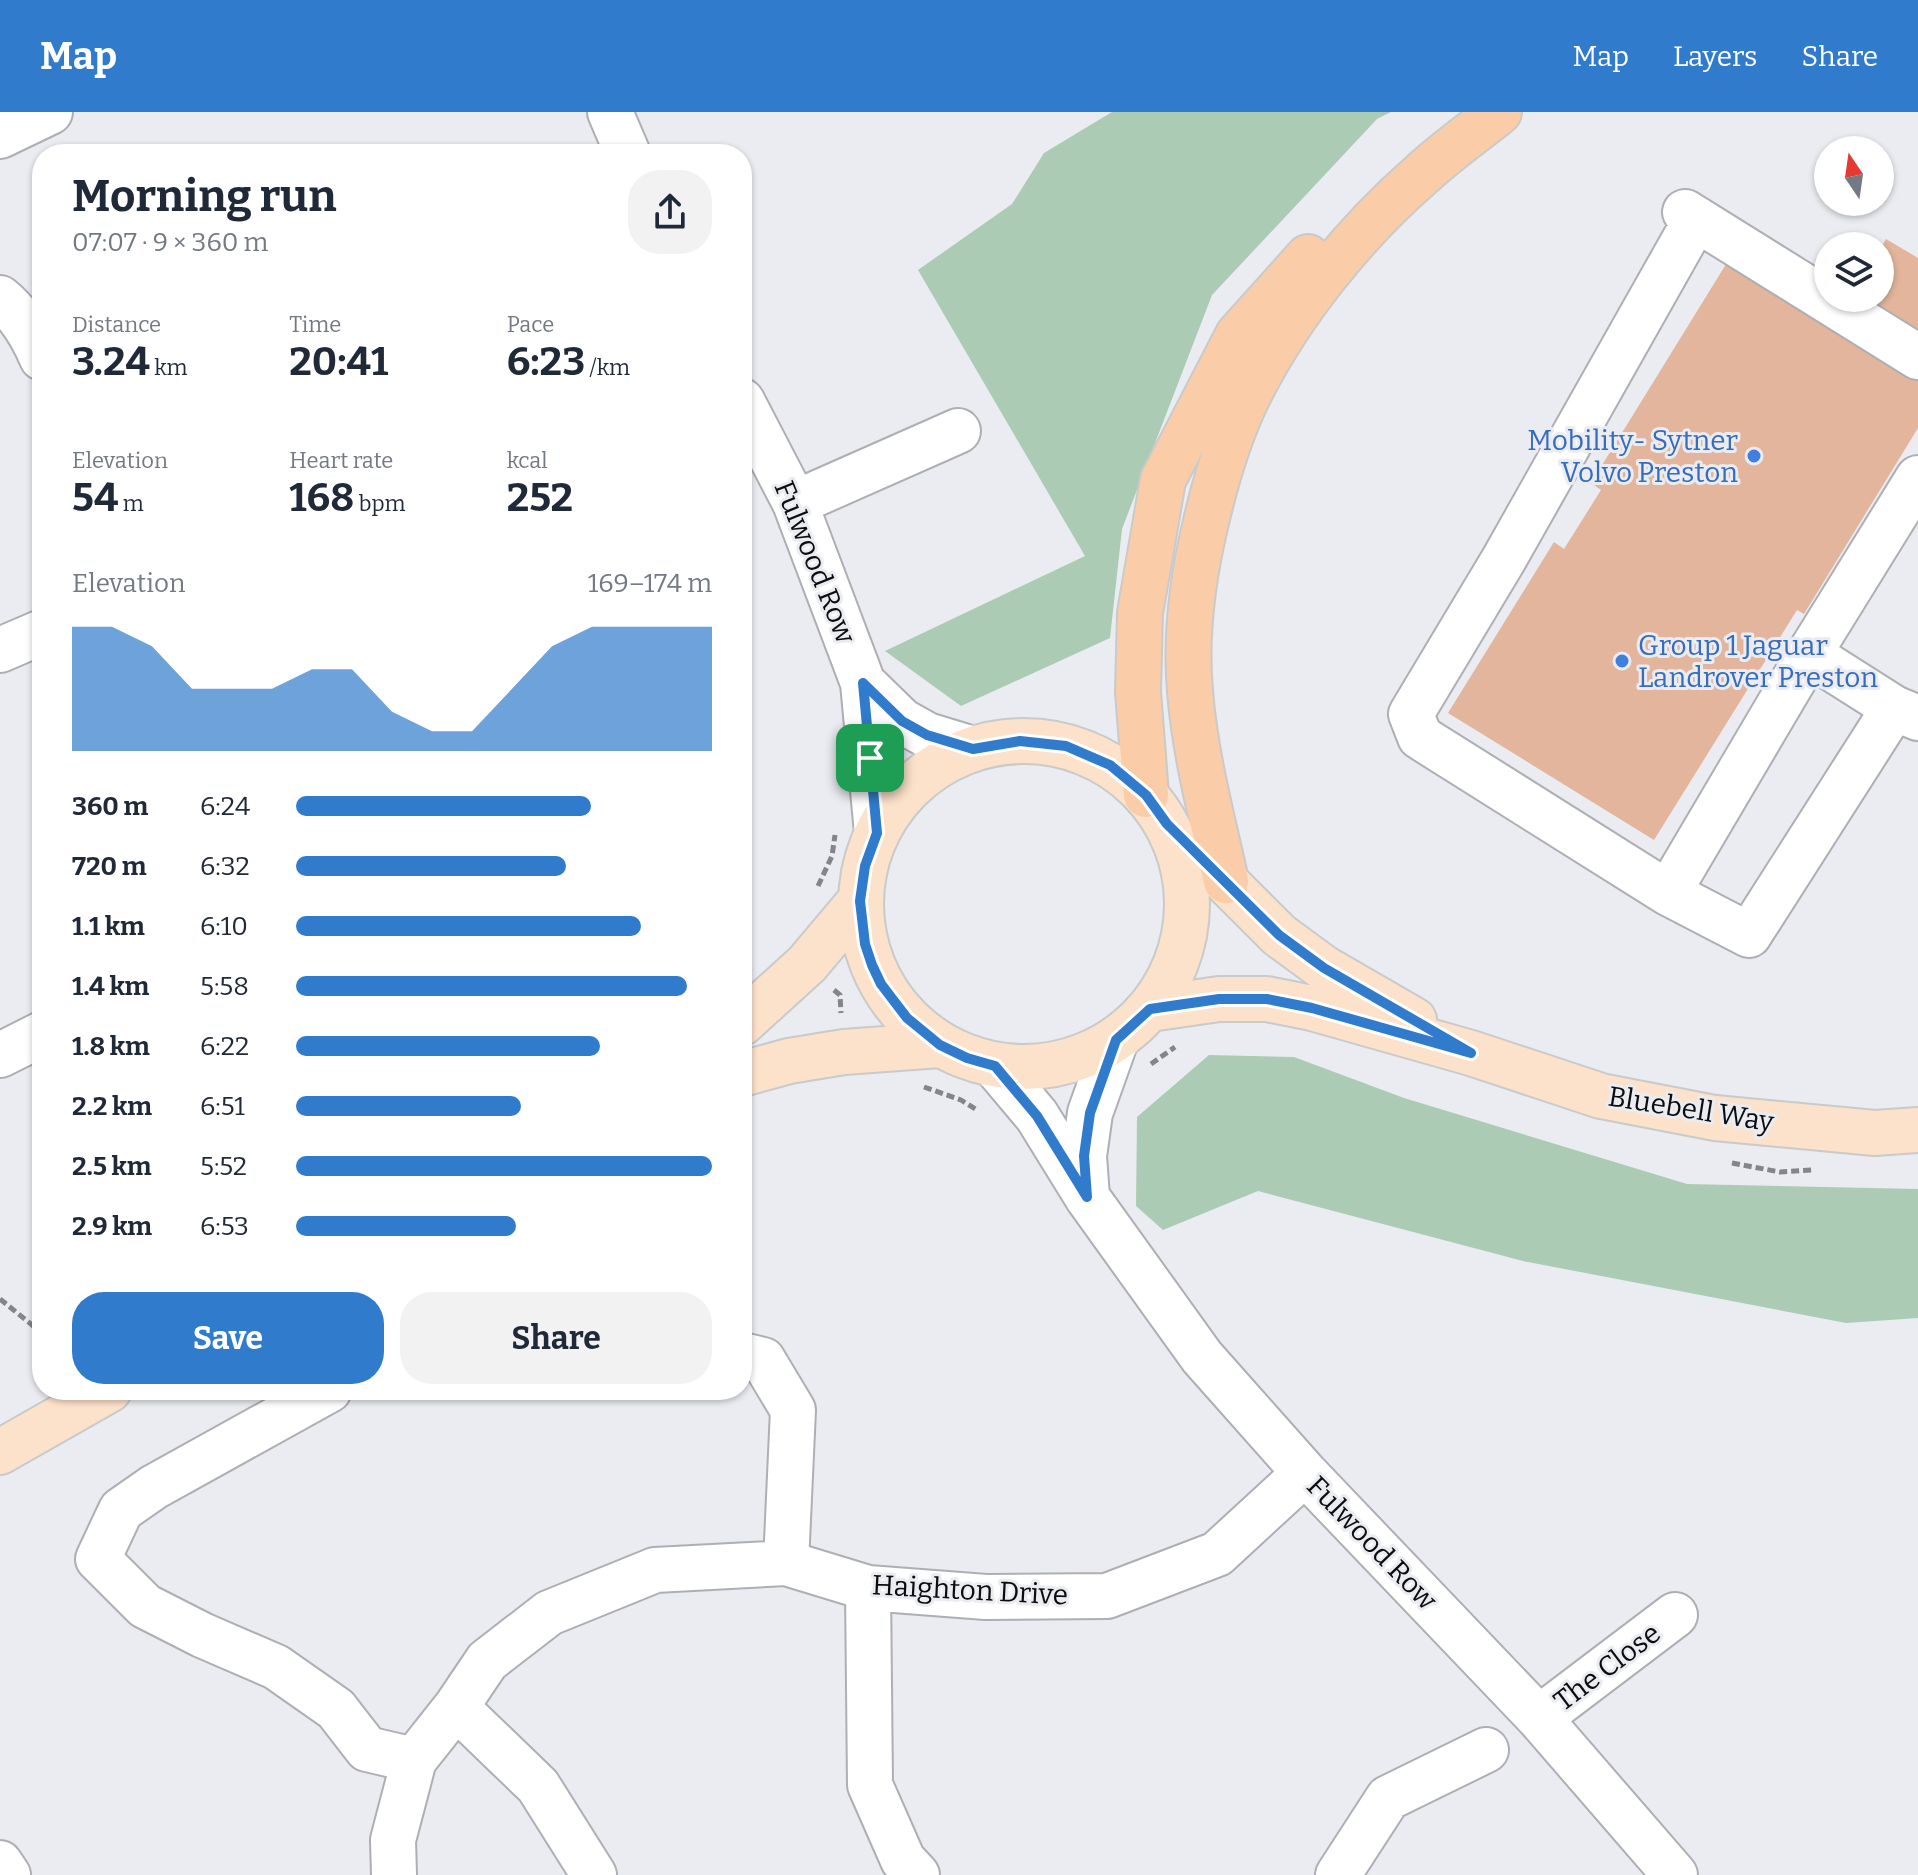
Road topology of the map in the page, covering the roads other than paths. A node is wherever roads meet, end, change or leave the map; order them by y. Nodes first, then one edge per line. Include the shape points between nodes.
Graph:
1 (50, 112) edge
2 (610, 112) edge
3 (1491, 112) edge
4 (1499, 112) edge
5 (0, 136) edge
6 (624, 144) edge
7 (0, 298) edge
8 (32, 340) edge
9 (1918, 357) edge
10 (752, 420) edge
11 (958, 431) dead end
12 (1918, 478) edge
13 (795, 503) junction
14 (32, 636) edge
15 (0, 650) edge
16 (1809, 654) junction
17 (863, 683) junction
18 (1906, 713) edge
19 (973, 749) junction
20 (1157, 809) junction
21 (877, 833) junction
22 (1226, 881) junction
23 (1668, 893) junction
24 (860, 901) junction
25 (1150, 1009) junction
26 (752, 1014) edge
27 (32, 1039) edge
28 (940, 1045) junction
29 (1471, 1053) junction
30 (1132, 1054) junction
31 (0, 1055) edge
32 (995, 1066) junction
33 (752, 1071) edge
34 (1918, 1130) edge
35 (1087, 1197) junction
36 (752, 1357) edge
37 (91, 1400) edge
38 (311, 1400) edge
39 (0, 1452) edge
40 (1305, 1473) junction
41 (786, 1563) junction
42 (868, 1588) junction
43 (1675, 1615) dead end
44 (456, 1707) junction
45 (1539, 1718) junction
46 (1486, 1750) dead end
47 (414, 1760) junction
48 (0, 1863) edge
49 (8, 1875) edge
50 (394, 1875) edge
51 (594, 1875) edge
52 (917, 1875) edge
53 (1338, 1875) edge
54 (1675, 1875) edge

1 - 5 street
2 - 6 street
3 - 20 highway via 1418,158 1332,230 1238,335 1163,480 1140,613 1138,692
4 - 22 highway via 1422,173 1351,246 1289,325 1248,397 1217,476 1197,558 1190,688 1199,761
7 - 8 street
9 - 23 street via 1691,215 1504,559 1411,714 1420,737
10 - 13 street, Fulwood Row
11 - 13 street
12 - 16 street
13 - 17 street, Fulwood Row
14 - 15 street
16 - 18 street
16 - 23 street
17 - 19 street, Fulwood Row via 902,721
17 - 21 street, Fulwood Row
18 - 23 street via 1749,935
19 - 20 main road via 1020,741 1066,746 1110,765
19 - 21 main road via 934,768 901,796
20 - 22 main road
20 - 25 main road via 1185,871 1188,919 1179,955
21 - 24 main road
22 - 29 main road via 1279,935 1324,968
24 - 26 main road via 807,964
24 - 28 main road via 865,944 881,984 907,1018
25 - 29 main road via 1219,999 1267,999
25 - 30 main road
27 - 31 street
28 - 32 main road
28 - 33 main road via 844,1052
29 - 34 main road, Bluebell Way via 1601,1096 1715,1118 1875,1133
30 - 32 main road via 1037,1067
30 - 35 street via 1090,1113 1084,1156
32 - 35 street, Fulwood Row via 1037,1116
35 - 40 street, Fulwood Row via 1202,1357
36 - 41 street via 763,1360 793,1410
37 - 39 main road
38 - 47 street via 121,1510 98,1559 145,1606 276,1667 336,1709 367,1749
40 - 42 street, Haighton Drive via 1217,1554 1107,1596 986,1597
40 - 45 street, Fulwood Row
41 - 42 street, Haighton Drive
41 - 44 street, Haighton Drive via 655,1570 549,1613 487,1661
42 - 52 street via 870,1785 903,1860
43 - 45 street, The Close
44 - 47 street, Haighton Drive
44 - 51 street via 538,1786
45 - 54 street, Fulwood Row
46 - 53 street via 1388,1798
47 - 50 street, Haighton Drive via 393,1840
48 - 49 street

